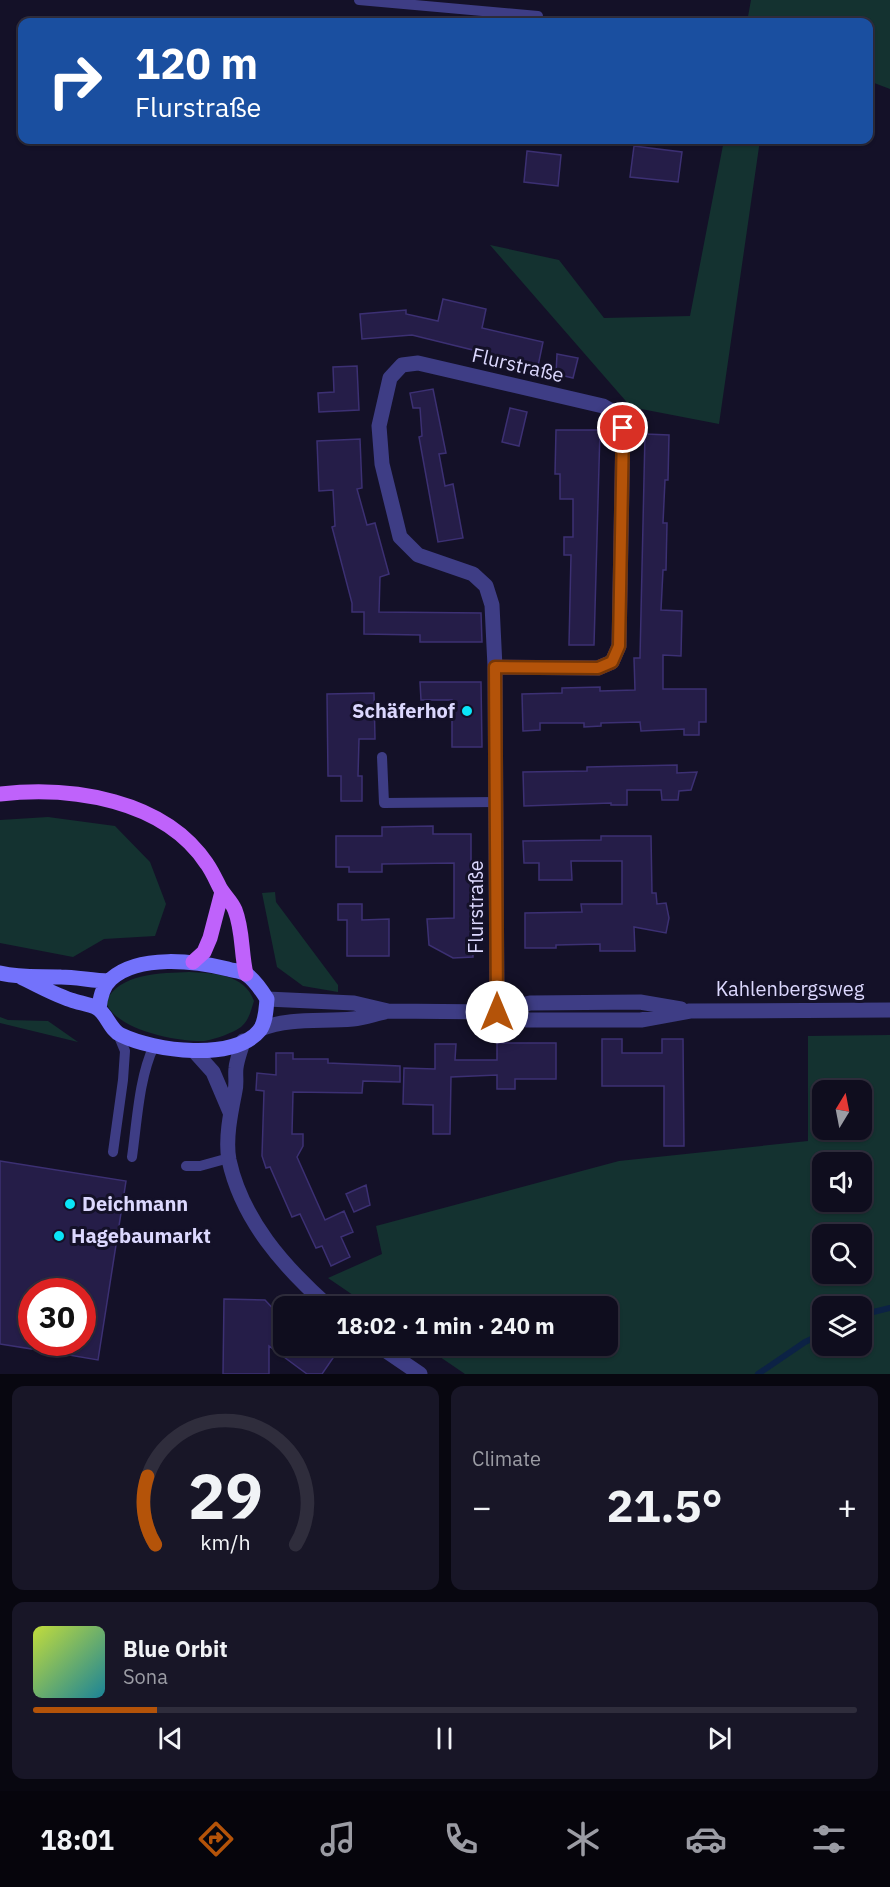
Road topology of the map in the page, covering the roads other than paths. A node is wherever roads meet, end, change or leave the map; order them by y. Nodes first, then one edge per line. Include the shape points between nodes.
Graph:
1 (358, 0) edge
2 (538, 16) dead end
3 (495, 667) junction
4 (382, 757) dead end
5 (0, 794) edge
6 (496, 802) junction
7 (222, 892) junction
8 (192, 962) junction
9 (0, 973) edge
10 (246, 974) junction
11 (21, 977) junction
12 (109, 981) junction
13 (267, 999) junction
14 (99, 1009) junction
15 (890, 1010) edge
16 (388, 1011) junction
17 (497, 1012) junction
18 (260, 1029) junction
19 (118, 1034) junction
20 (243, 1041) junction
21 (154, 1046) junction
22 (195, 1052) junction
23 (230, 1112) junction
24 (113, 1152) dead end
25 (132, 1157) dead end
26 (229, 1158) junction
27 (186, 1166) dead end
28 (317, 1296) edge
29 (394, 1356) edge
30 (420, 1374) edge

1 - 2 lane
3 - 3 street, Flurstraße via 598,668 612,662 619,646 623,428 617,414 603,406 418,363 402,365 390,378 379,426 382,464 400,537 418,555 473,574 486,586 492,605
3 - 6 street, Flurstraße
4 - 6 lane via 384,803
5 - 7 main road via 59,791 108,799 158,819 206,862
6 - 17 street, Flurstraße
7 - 8 main road via 210,938 204,952
7 - 10 main road via 235,909
8 - 10 main road
8 - 12 main road via 138,966
9 - 11 main road
10 - 13 main road
11 - 12 main road
11 - 14 main road
12 - 14 main road via 100,995
13 - 16 street, Kahlenbergsweg via 354,1003
13 - 18 main road
14 - 19 main road
15 - 17 street, Kahlenbergsweg via 690,1011 640,1002 530,1003
16 - 17 street, Kahlenbergsweg
16 - 18 street, Kahlenbergsweg via 354,1019 291,1020
18 - 20 main road, Kahlenbergsweg
19 - 21 main road, Kahlenbergsweg
19 - 24 lane via 125,1050
20 - 22 main road, Kahlenbergsweg
20 - 23 street
21 - 22 main road, Kahlenbergsweg
21 - 25 lane via 143,1083
22 - 23 street via 213,1072
23 - 26 street
26 - 27 lane
26 - 28 street via 242,1196 263,1237 296,1278
29 - 30 street

